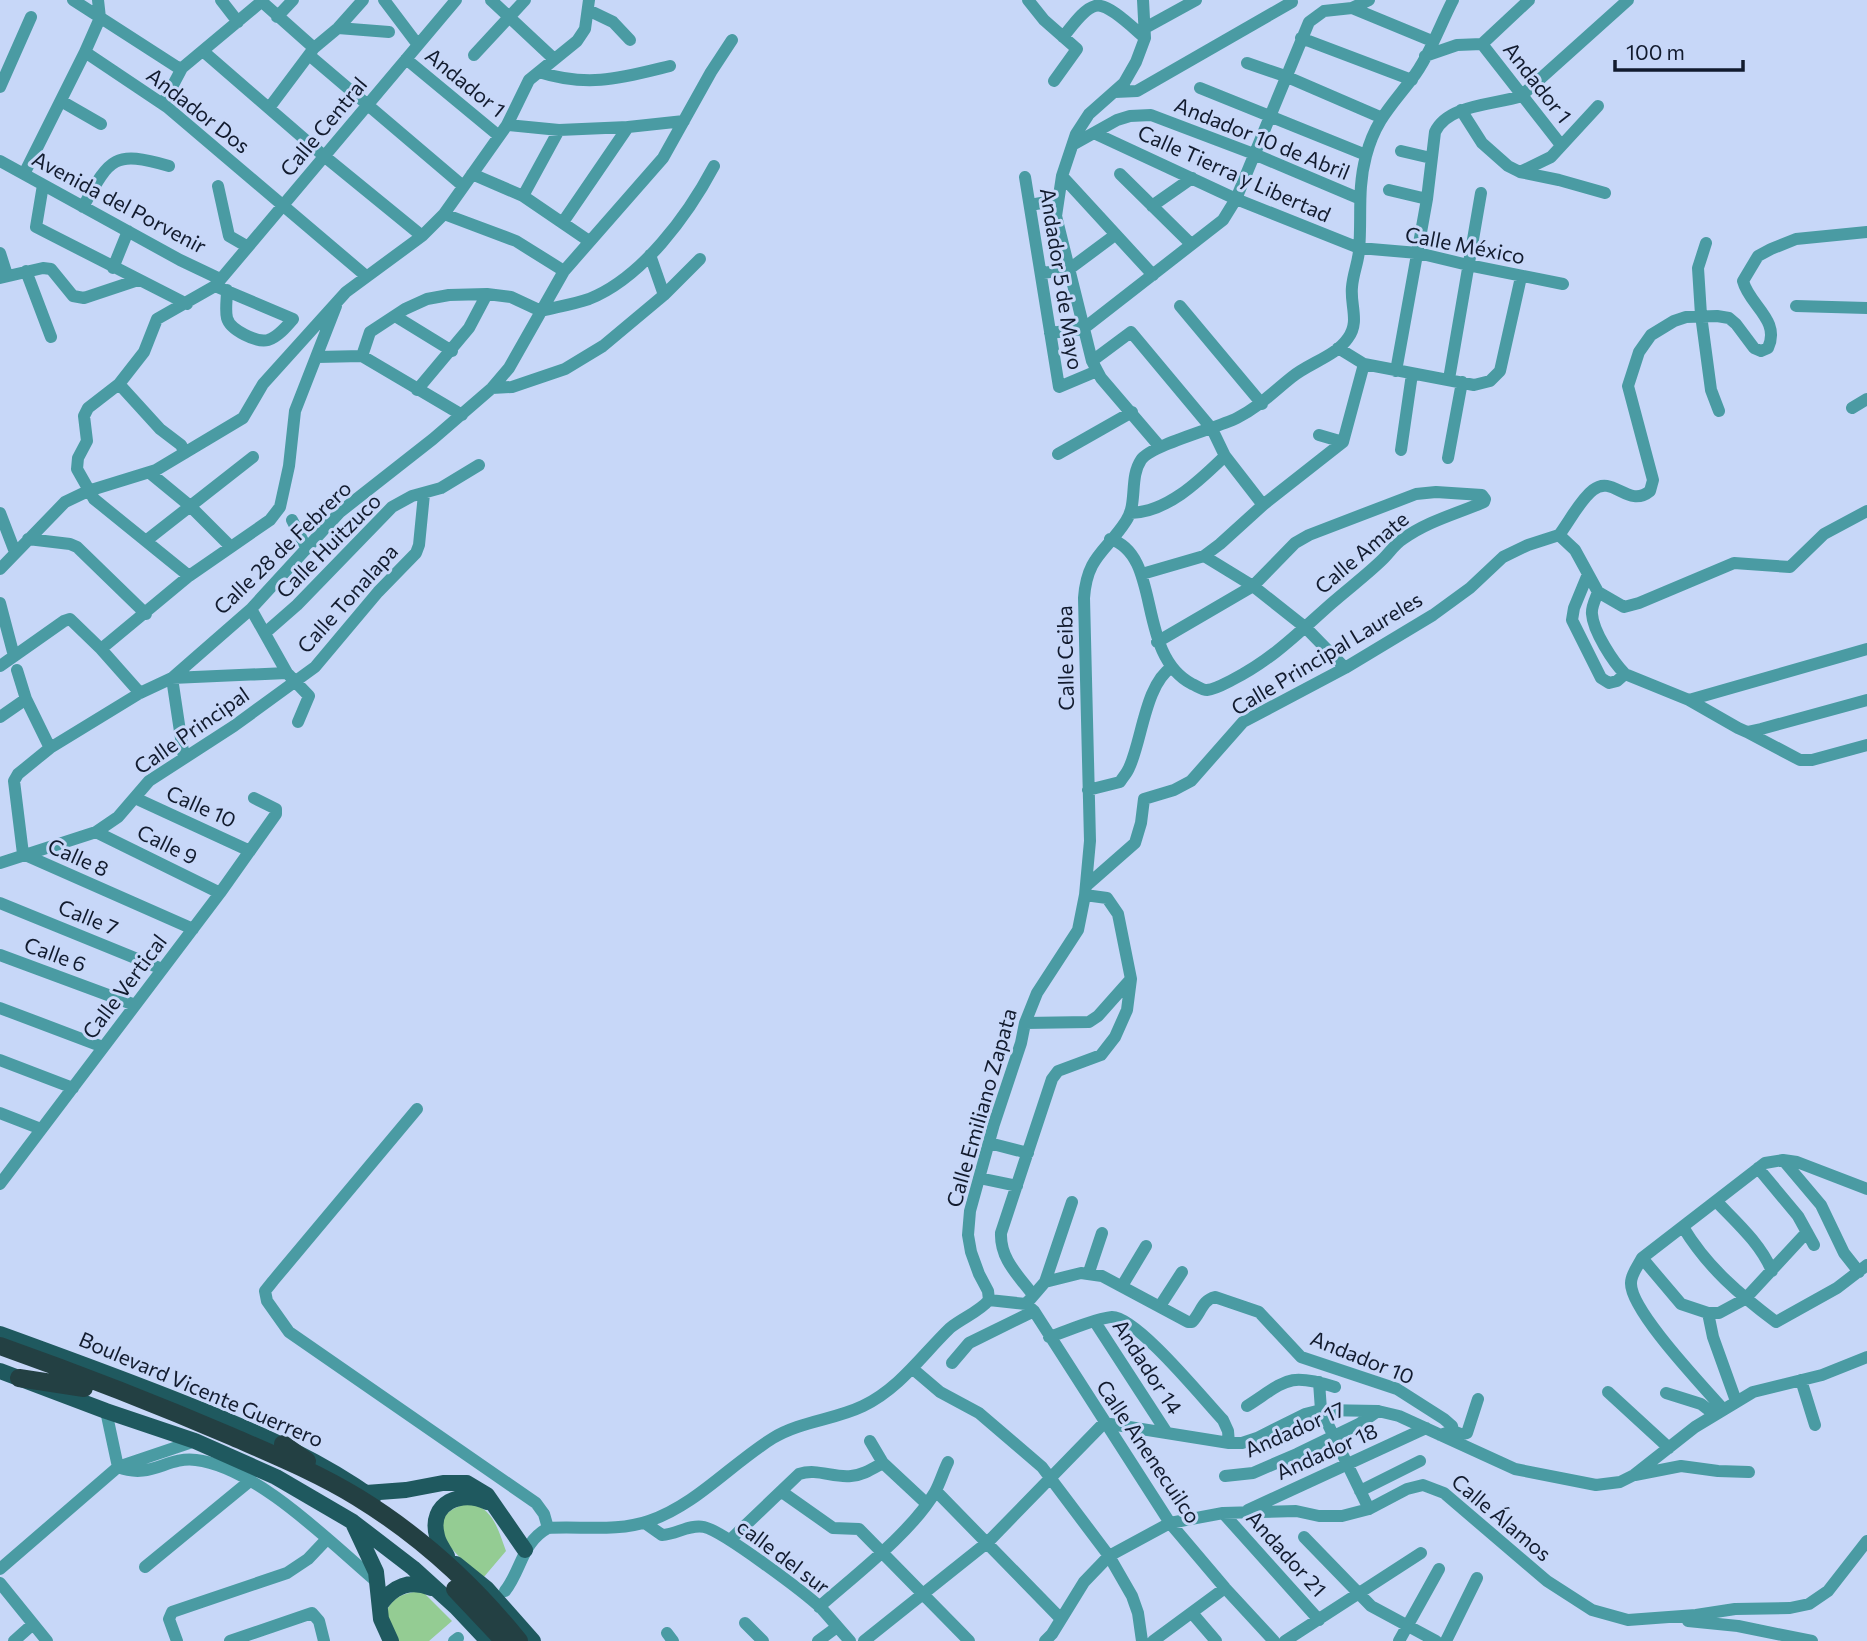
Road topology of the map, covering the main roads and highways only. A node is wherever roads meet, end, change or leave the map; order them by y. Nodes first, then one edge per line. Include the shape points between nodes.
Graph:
1 (0, 1334) edge
2 (0, 1346) edge
3 (0, 1358) edge
4 (0, 1371) edge
5 (19, 1378) junction
6 (84, 1388) junction
7 (283, 1444) joint
8 (361, 1494) junction
9 (496, 1506) junction
10 (353, 1522) junction
11 (525, 1550) road end
12 (447, 1556) junction
13 (437, 1590) junction
14 (380, 1605) junction
15 (391, 1641) edge
16 (488, 1641) edge
17 (504, 1641) edge
18 (519, 1641) edge
19 (533, 1641) edge

1 - 7 main road, Boulevard Vicente Guerrero
2 - 8 highway, Boulevard Vicente Guerrero via 198,1422
3 - 6 highway, Boulevard Vicente Guerrero
4 - 5 main road
5 - 6 highway
5 - 10 main road via 195,1441 276,1477
6 - 17 highway, Boulevard Vicente Guerrero via 296,1476 356,1510 447,1580
7 - 8 highway
8 - 9 main road via 467,1483
8 - 12 main road, Boulevard Vicente Guerrero via 402,1518
8 - 18 highway, Boulevard Vicente Guerrero via 415,1536 493,1609
9 - 11 main road
9 - 12 main road via 474,1496 445,1504 435,1526
10 - 13 main road
10 - 14 main road via 370,1556
12 - 19 main road, Boulevard Vicente Guerrero via 487,1589
13 - 14 main road via 408,1584 393,1590
13 - 16 main road
14 - 15 main road via 383,1627

